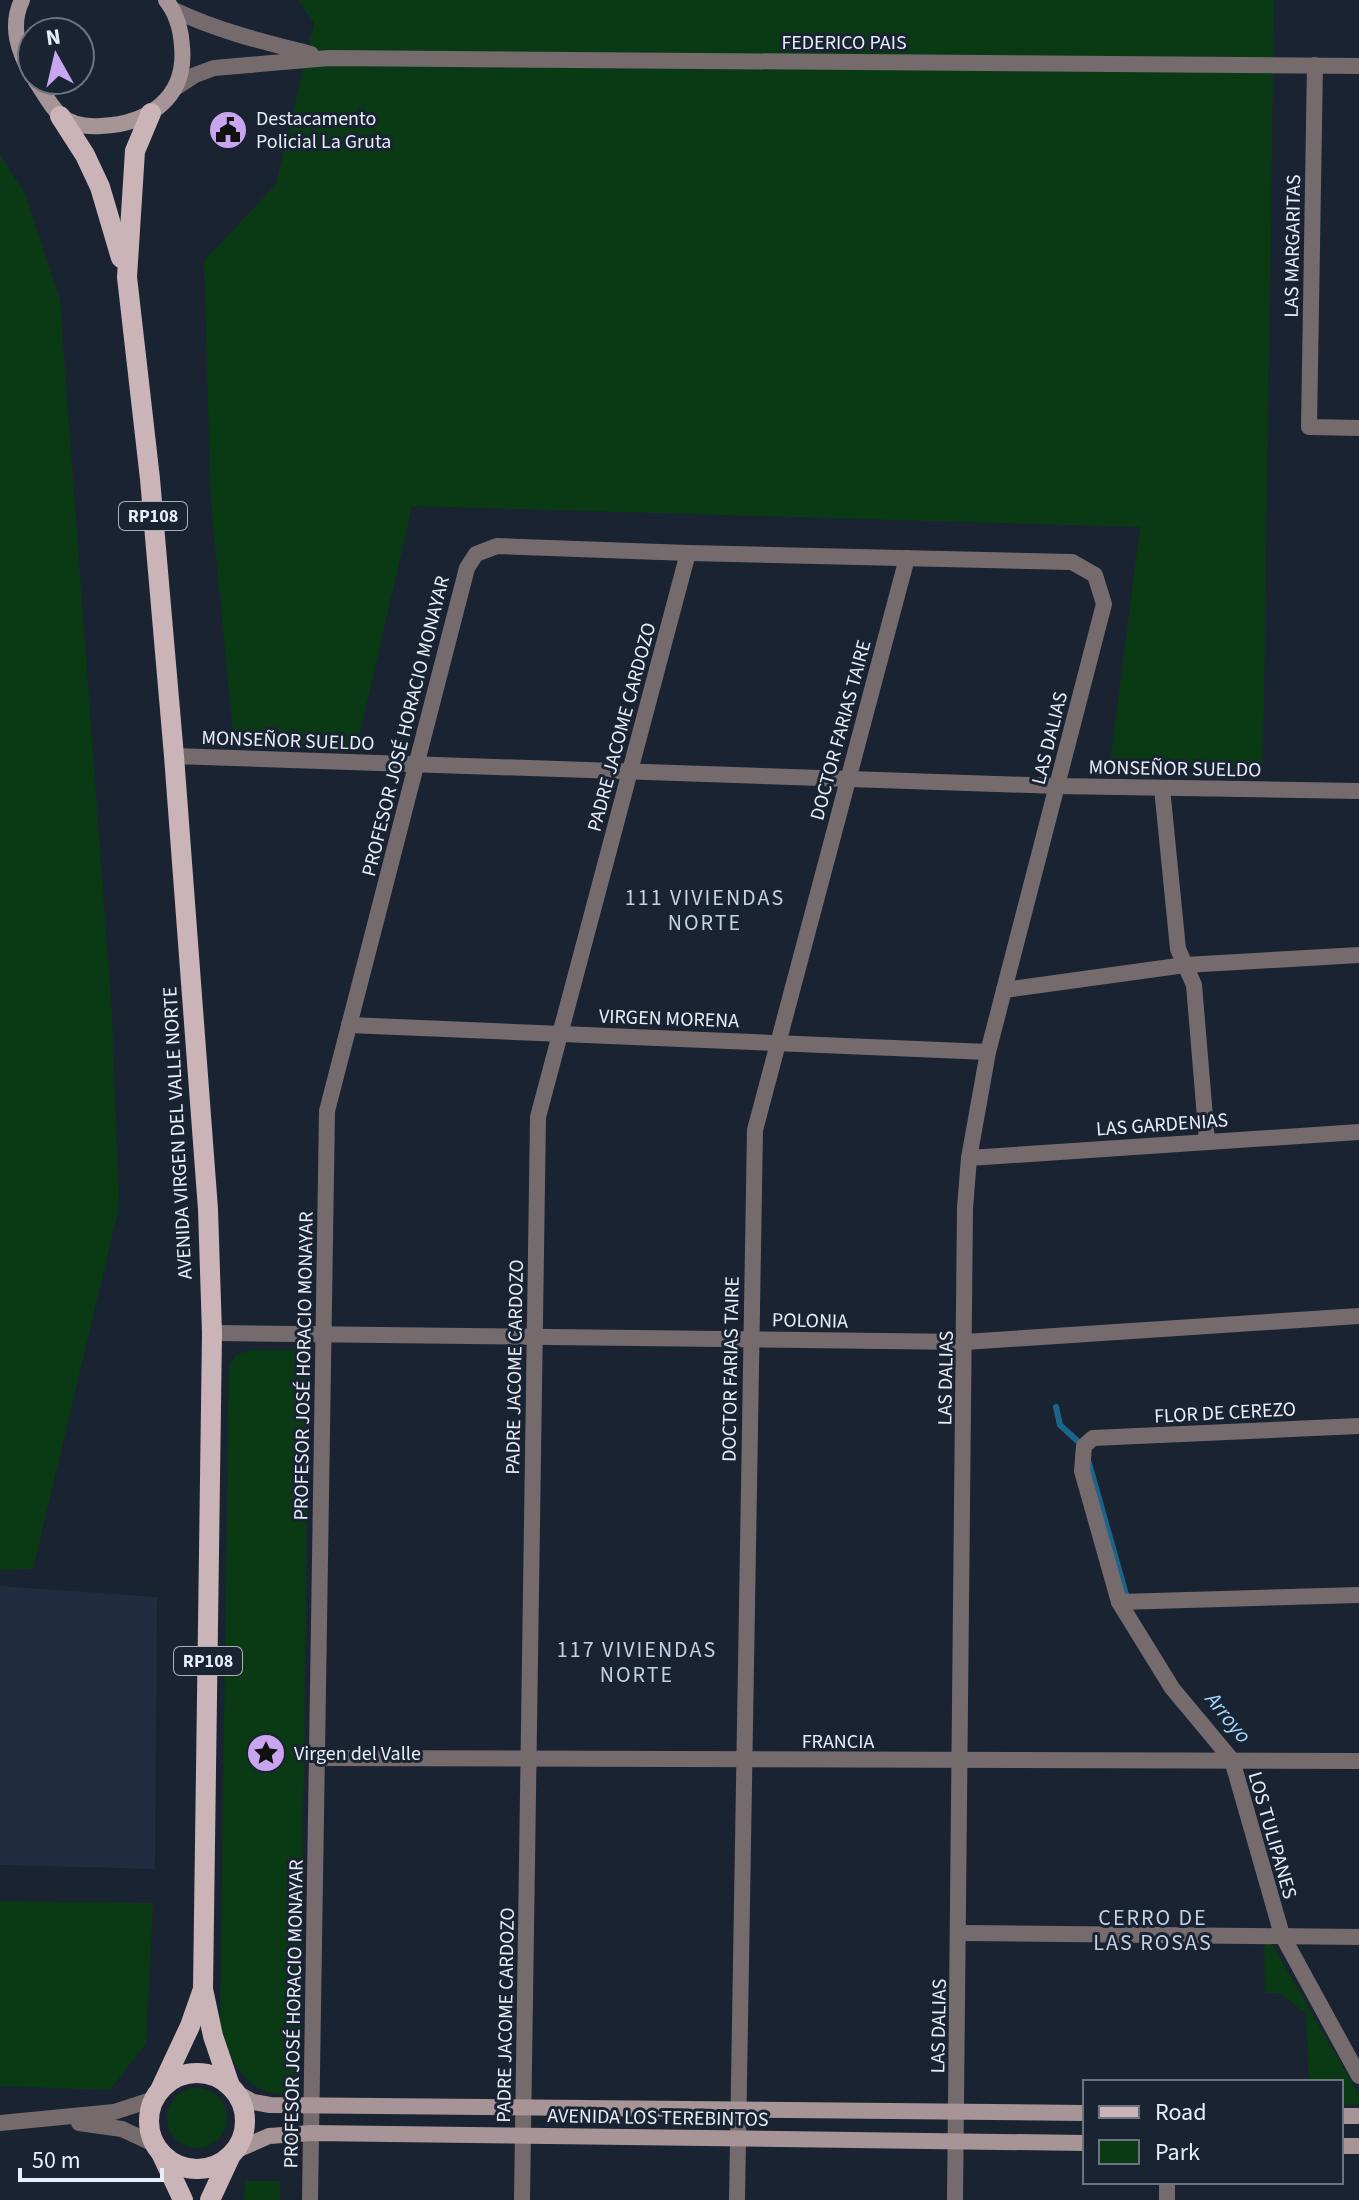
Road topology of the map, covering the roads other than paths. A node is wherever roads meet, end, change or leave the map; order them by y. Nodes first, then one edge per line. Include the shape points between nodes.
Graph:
1 (170, 5) edge
2 (0, 35) edge
3 (16, 50) edge
4 (329, 58) junction
5 (1315, 65) junction
6 (1359, 66) edge
7 (175, 88) junction
8 (46, 96) edge
9 (151, 113) junction
10 (60, 116) junction
11 (127, 277) junction
12 (1359, 428) edge
13 (688, 553) junction
14 (907, 558) junction
15 (174, 756) junction
16 (416, 764) junction
17 (630, 772) junction
18 (848, 779) junction
19 (1057, 786) junction
20 (1162, 788) junction
21 (1359, 791) edge
22 (1359, 955) edge
23 (1185, 965) junction
24 (1004, 990) junction
25 (349, 1025) junction
26 (560, 1034) junction
27 (778, 1043) junction
28 (988, 1052) junction
29 (1359, 1132) edge
30 (1207, 1141) junction
31 (969, 1158) junction
32 (1359, 1316) edge
33 (212, 1333) junction
34 (323, 1334) junction
35 (535, 1337) junction
36 (751, 1339) junction
37 (965, 1342) junction
38 (1359, 1426) edge
39 (1093, 1438) joint
40 (1359, 1595) edge
41 (1119, 1602) junction
42 (317, 1758) junction
43 (528, 1759) junction
44 (1232, 1760) junction
45 (744, 1761) junction
46 (1359, 1761) edge
47 (961, 1762) junction
48 (959, 1933) junction
49 (1282, 1935) junction
50 (1359, 1937) edge
51 (203, 1989) junction
52 (1359, 2076) edge
53 (233, 2089) junction
54 (156, 2095) junction
55 (312, 2105) junction
56 (523, 2107) junction
57 (737, 2110) junction
58 (957, 2112) junction
59 (1083, 2113) edge
60 (45, 2119) junction
61 (0, 2123) edge
62 (311, 2133) junction
63 (523, 2136) junction
64 (738, 2138) junction
65 (956, 2141) junction
66 (1083, 2143) edge
67 (158, 2150) junction
68 (232, 2154) junction
69 (183, 2200) edge
70 (210, 2200) edge
71 (310, 2200) edge
72 (522, 2200) edge
73 (737, 2200) edge
74 (955, 2200) edge

1 - 4 street, FEDERICO PAIS via 238,36
1 - 7 main road via 181,31 183,56
2 - 3 main road
4 - 5 street, FEDERICO PAIS
4 - 7 street, FEDERICO PAIS via 214,68
5 - 6 street, FEDERICO PAIS
5 - 12 street, LAS MARGARITAS via 1309,427
7 - 9 main road, RP108
8 - 10 main road, RP108
9 - 10 main road, RP108 via 136,121 98,126 74,124
9 - 11 main road, AVENIDA VIRGEN DEL VALLE NORTE / RP108 via 135,151
10 - 11 main road, AVENIDA VIRGEN DEL VALLE NORTE / RP108 via 100,187
11 - 15 main road, AVENIDA VIRGEN DEL VALLE NORTE / RP108
13 - 14 street
13 - 16 street, PROFESOR JOSÉ HORACIO MONAYAR via 497,546 476,554 467,568
13 - 17 street, PADRE JACOME CARDOZO
14 - 18 street, DOCTOR FARIAS TAIRE
14 - 19 street, LAS DALIAS via 1072,562 1095,575 1104,604
15 - 16 street, MONSEÑOR SUELDO
15 - 33 main road, AVENIDA VIRGEN DEL VALLE NORTE / RP108 via 206,1178
16 - 17 street, MONSEÑOR SUELDO
16 - 25 street, PROFESOR JOSÉ HORACIO MONAYAR
17 - 18 street, MONSEÑOR SUELDO
17 - 26 street, PADRE JACOME CARDOZO
18 - 19 street, MONSEÑOR SUELDO
18 - 27 street, DOCTOR FARIAS TAIRE
19 - 20 street, MONSEÑOR SUELDO
19 - 24 street, LAS DALIAS
20 - 21 street, MONSEÑOR SUELDO
20 - 23 street via 1178,949
22 - 23 street
23 - 24 street
23 - 30 street via 1194,985
24 - 28 street, LAS DALIAS
25 - 26 street, VIRGEN MORENA
25 - 34 street, PROFESOR JOSÉ HORACIO MONAYAR via 327,1111
26 - 27 street, VIRGEN MORENA
26 - 35 street, PADRE JACOME CARDOZO via 538,1117
27 - 28 street, VIRGEN MORENA
27 - 36 street, DOCTOR FARIAS TAIRE via 755,1130
28 - 31 street, LAS DALIAS
29 - 30 street, LAS GARDENIAS
30 - 31 street, LAS GARDENIAS
31 - 37 street, LAS DALIAS
32 - 37 street, POLONIA
33 - 34 street, POLONIA
33 - 51 main road, AVENIDA VIRGEN DEL VALLE NORTE / RP108
34 - 35 street, POLONIA
34 - 42 street, PROFESOR JOSÉ HORACIO MONAYAR
35 - 36 street, POLONIA
35 - 43 street, PADRE JACOME CARDOZO
36 - 37 street, POLONIA
36 - 45 street, DOCTOR FARIAS TAIRE
37 - 47 street, LAS DALIAS
38 - 39 street, FLOR DE CEREZO
39 - 41 street, LOS TULIPANES via 1084,1446 1082,1471
40 - 41 street
41 - 44 street, LOS TULIPANES via 1172,1688
42 - 43 street, FRANCIA
42 - 55 street, PROFESOR JOSÉ HORACIO MONAYAR
43 - 45 street, FRANCIA
43 - 56 street, PADRE JACOME CARDOZO
44 - 46 street, FRANCIA
44 - 47 street, FRANCIA
44 - 49 street, LOS TULIPANES
45 - 47 street, FRANCIA
45 - 57 street, DOCTOR FARIAS TAIRE
47 - 48 street, LAS DALIAS
48 - 49 street
48 - 58 street, LAS DALIAS
49 - 50 street
49 - 52 street, LOS TULIPANES
51 - 53 main road, AVENIDA VIRGEN DEL VALLE NORTE / RP108
51 - 54 main road, AVENIDA VIRGEN DEL VALLE NORTE / RP108
53 - 54 main road via 201,2073 177,2078
53 - 55 main road, AVENIDA LOS TEREBINTOS via 253,2102
53 - 68 main road, RP108 via 244,2107 245,2123
54 - 60 street via 114,2112
54 - 67 main road, RP108 via 148,2121
55 - 56 main road, AVENIDA LOS TEREBINTOS
55 - 62 street, PROFESOR JOSÉ HORACIO MONAYAR
56 - 57 main road, AVENIDA LOS TEREBINTOS
56 - 63 street, PADRE JACOME CARDOZO
57 - 58 main road, AVENIDA LOS TEREBINTOS
57 - 64 street, DOCTOR FARIAS TAIRE
58 - 59 main road, AVENIDA LOS TEREBINTOS
58 - 65 street, LAS DALIAS
60 - 61 street
60 - 67 street via 122,2129
62 - 63 main road, AVENIDA LOS TEREBINTOS
62 - 68 main road, AVENIDA LOS TEREBINTOS via 269,2136
62 - 71 street, PROFESOR JOSÉ HORACIO MONAYAR
63 - 64 main road, AVENIDA LOS TEREBINTOS
63 - 72 street, PADRE JACOME CARDOZO
64 - 65 main road, AVENIDA LOS TEREBINTOS
64 - 73 street, DOCTOR FARIAS TAIRE
65 - 66 main road, AVENIDA LOS TEREBINTOS
65 - 74 street, LAS DALIAS
67 - 68 main road via 188,2169 217,2165
67 - 69 main road, RP108
68 - 70 main road, RP108

